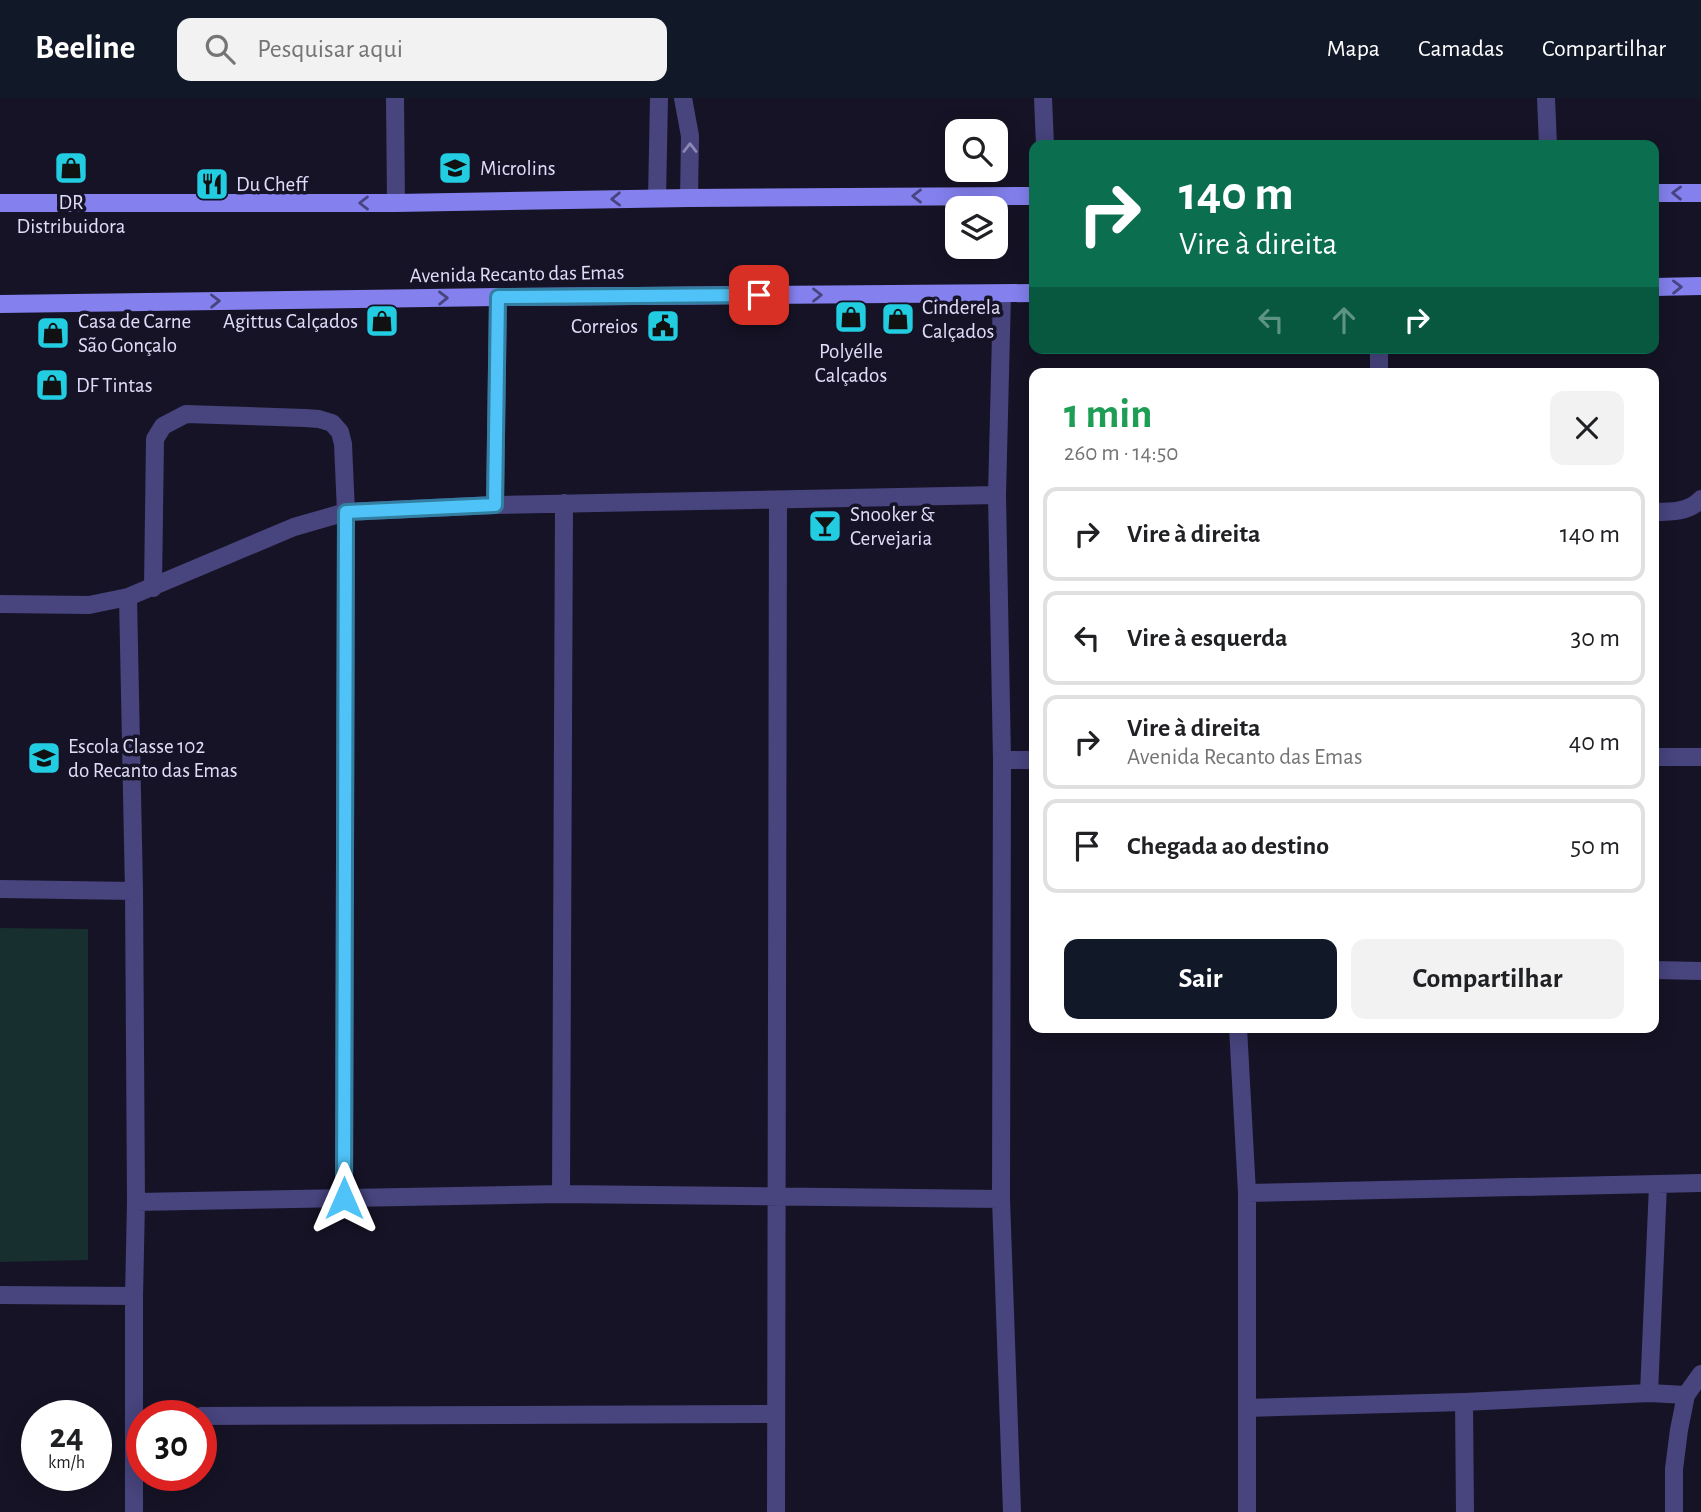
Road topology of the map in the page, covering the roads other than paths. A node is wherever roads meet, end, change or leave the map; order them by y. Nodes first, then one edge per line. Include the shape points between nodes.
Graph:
1 (395, 98) edge
2 (659, 98) edge
3 (683, 98) edge
4 (1043, 98) edge
5 (1546, 98) edge
6 (1045, 140) edge
7 (1548, 140) edge
8 (1659, 193) edge
9 (1701, 194) edge
10 (1029, 196) edge
11 (657, 198) junction
12 (689, 198) junction
13 (0, 203) edge
14 (396, 203) junction
15 (1701, 286) edge
16 (1659, 287) edge
17 (1029, 293) edge
18 (1002, 294) junction
19 (498, 297) junction
20 (0, 304) edge
21 (997, 495) junction
22 (1701, 499) edge
23 (778, 500) junction
24 (564, 503) junction
25 (495, 505) junction
26 (346, 512) junction
27 (1659, 512) edge
28 (153, 588) junction
29 (128, 597) junction
30 (0, 604) edge
31 (1659, 757) edge
32 (1701, 757) edge
33 (1002, 760) junction
34 (1029, 760) edge
35 (0, 890) edge
36 (134, 891) junction
37 (1659, 970) edge
38 (1701, 971) edge
39 (1238, 1033) edge
40 (1701, 1183) edge
41 (1658, 1185) junction
42 (1247, 1193) junction
43 (561, 1194) junction
44 (777, 1197) junction
45 (344, 1198) junction
46 (1001, 1199) junction
47 (136, 1202) junction
48 (0, 1295) edge
49 (134, 1296) junction
50 (1701, 1374) edge
51 (1649, 1393) junction
52 (1686, 1395) junction
53 (137, 1400) edge
54 (1464, 1402) junction
55 (1247, 1408) junction
56 (776, 1414) junction
57 (217, 1416) edge
58 (135, 1491) edge
59 (134, 1512) edge
60 (776, 1512) edge
61 (1012, 1512) edge
62 (1247, 1512) edge
63 (1465, 1512) edge
64 (1674, 1512) edge

1 - 14 street
2 - 11 street
12 -> 3 street via 690,136
4 - 6 street
5 - 7 street
9 -> 8 main road
10 -> 12 main road
11 - 12 main road
11 -> 14 main road
14 -> 13 main road
16 -> 15 main road
17 - 18 main road, Avenida Recanto das Emas
19 -> 18 main road, Avenida Recanto das Emas
18 - 21 street
20 -> 19 main road, Avenida Recanto das Emas
19 - 25 street
21 - 23 street
21 - 33 street
22 - 27 street via 1688,508
23 - 24 street
23 - 44 street
24 - 25 street
24 - 43 street
25 - 26 street
26 - 28 street via 294,527
26 - 28 street via 344,444 332,423 186,414 163,426 155,439
26 - 45 street
28 - 29 street
29 - 30 street via 89,605
29 - 36 street
31 - 32 street
33 - 34 street
33 - 46 street
35 - 36 street
36 - 47 street
37 - 38 street
39 - 42 street
40 - 41 street
41 - 42 street
41 - 51 street
42 - 55 street
43 - 44 street
43 - 45 street
44 - 46 street
44 - 56 street
45 - 47 street
46 - 61 street
47 - 49 street
48 - 49 street
49 - 53 street
50 - 52 street
51 - 52 street
51 - 54 street
52 - 64 street via 1674,1469
54 - 55 street
54 - 63 street
55 - 62 street
56 - 57 street
56 - 60 street
58 - 59 street

